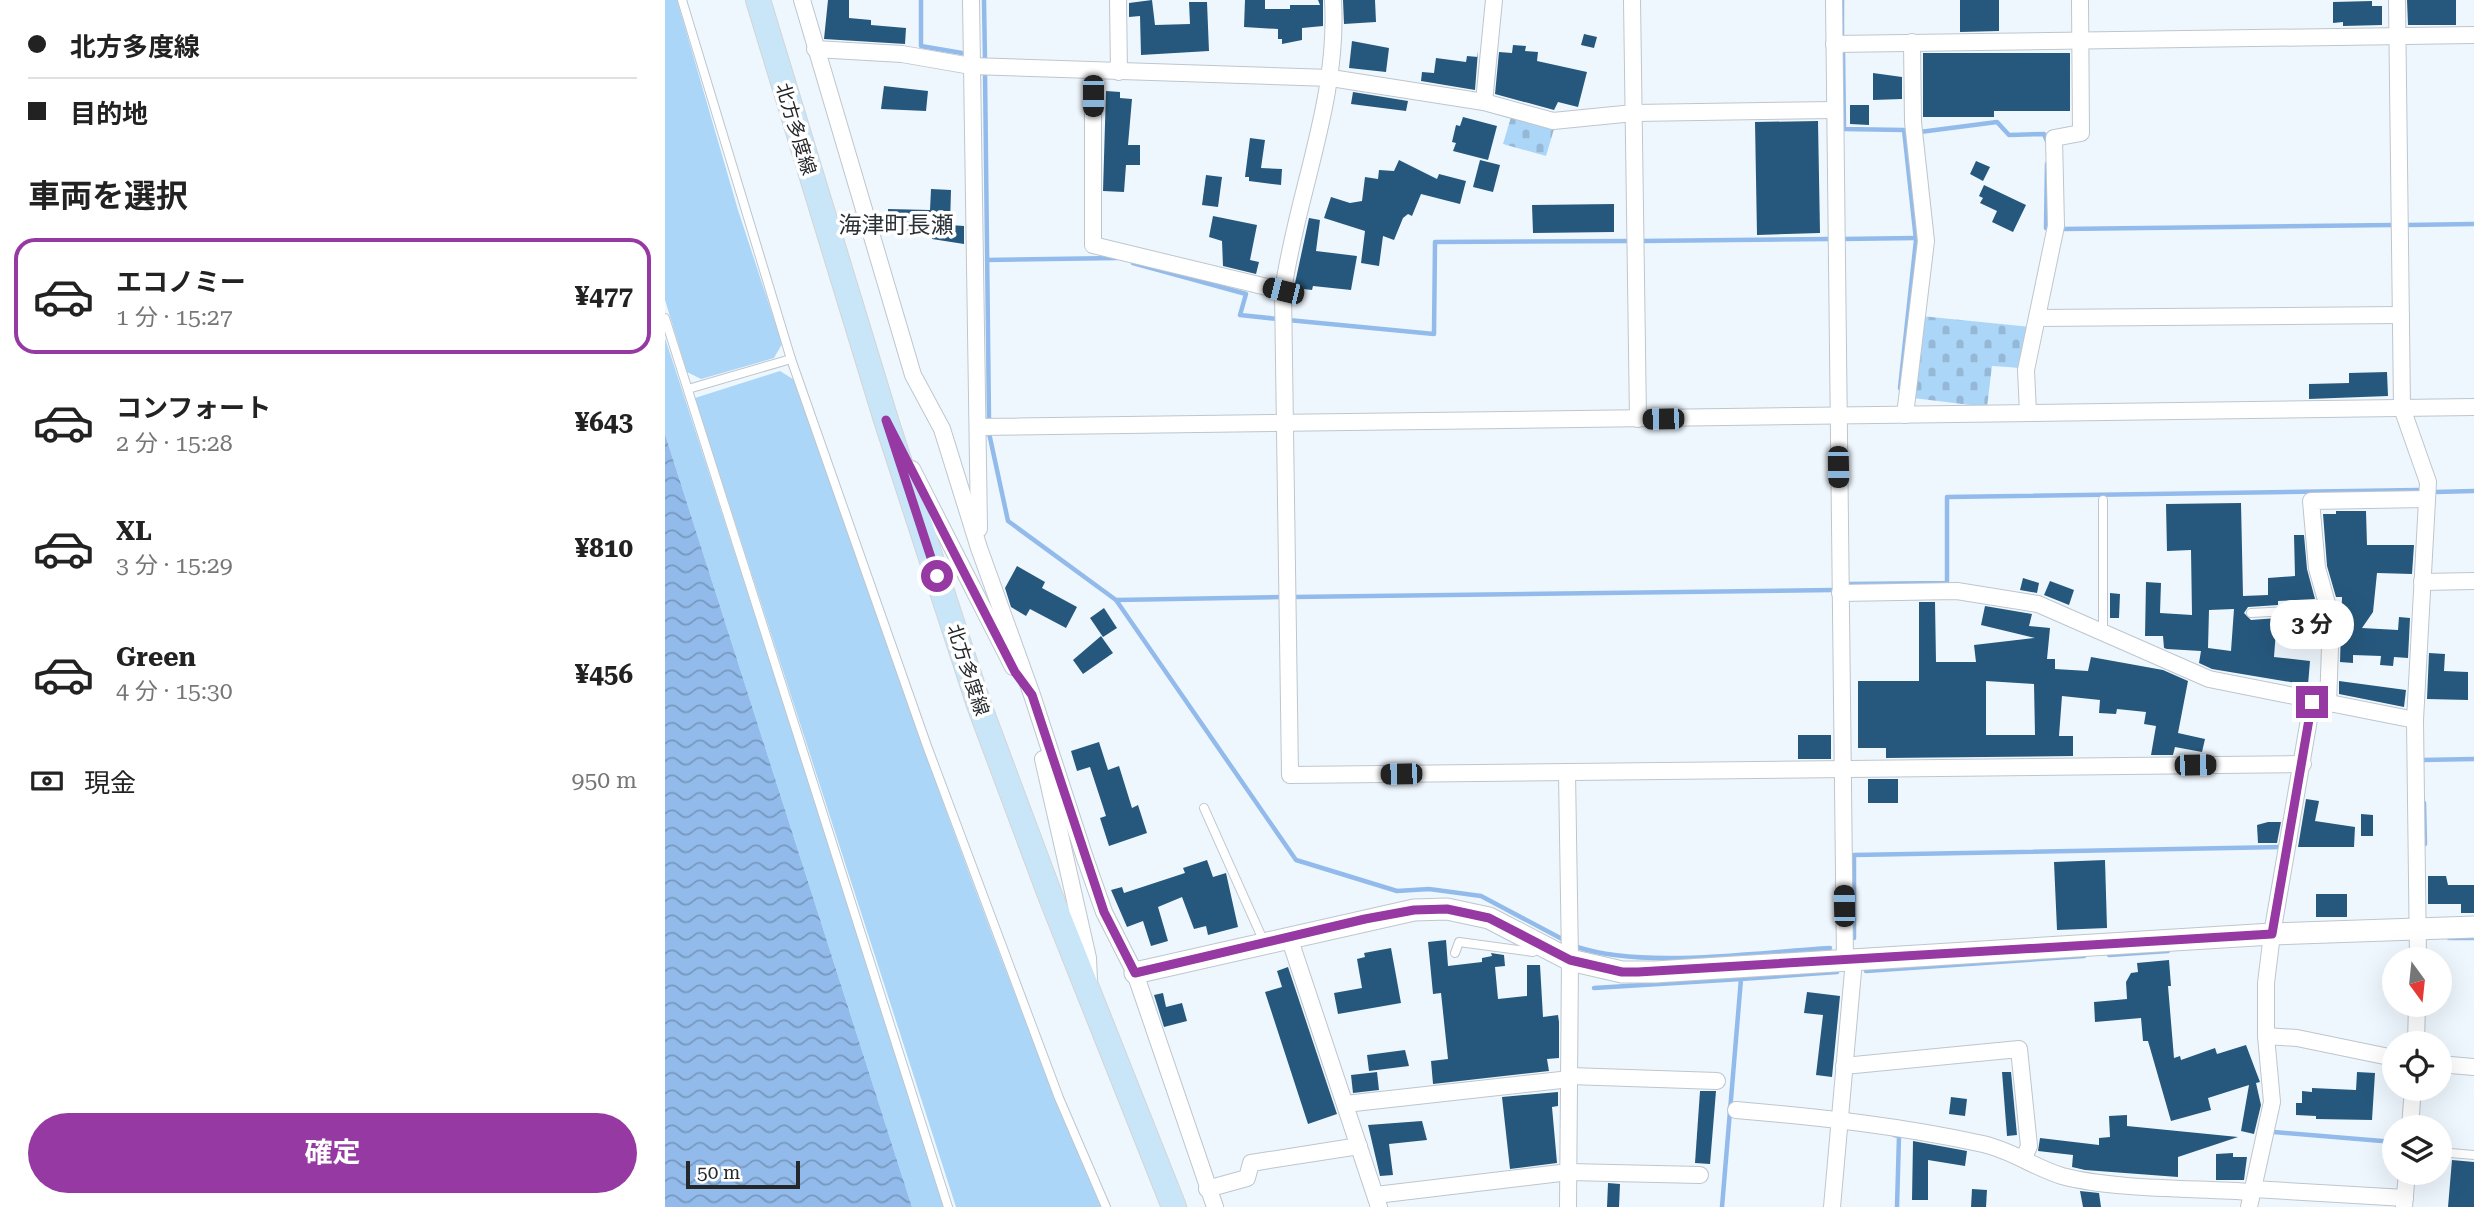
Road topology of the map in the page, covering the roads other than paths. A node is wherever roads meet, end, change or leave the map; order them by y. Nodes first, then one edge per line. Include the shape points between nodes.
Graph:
1 (682, 0) edge
2 (758, 0) edge
3 (802, 0) edge
4 (971, 0) edge
5 (1118, 0) edge
6 (1333, 0) edge
7 (1494, 0) edge
8 (1632, 0) edge
9 (1833, 0) edge
10 (2080, 0) edge
11 (2397, 0) edge
12 (2474, 35) edge
13 (2398, 36) junction
14 (2081, 40) junction
15 (1912, 43) junction
16 (1834, 44) junction
17 (815, 49) junction
18 (971, 66) junction
19 (1093, 71) junction
20 (1119, 72) junction
21 (1331, 78) junction
22 (1484, 102) junction
23 (1834, 110) junction
24 (1634, 113) junction
25 (1283, 291) junction
26 (2401, 315) junction
27 (665, 317) edge
28 (2037, 318) junction
29 (791, 359) junction
30 (688, 389) junction
31 (2474, 407) edge
32 (2402, 408) junction
33 (2028, 413) junction
34 (1905, 415) junction
35 (1838, 416) junction
36 (1638, 419) junction
37 (886, 420) junction
38 (1286, 424) junction
39 (978, 427) junction
40 (2427, 499) junction
41 (2103, 500) dead end
42 (979, 548) junction
43 (2474, 581) edge
44 (2422, 582) junction
45 (1840, 593) junction
46 (2327, 609) junction
47 (2251, 613) dead end
48 (2103, 631) junction
49 (1032, 695) junction
50 (2320, 703) junction
51 (2415, 720) junction
52 (2303, 764) junction
53 (1842, 769) junction
54 (1567, 772) junction
55 (1204, 807) dead end
56 (2419, 927) junction
57 (2474, 927) edge
58 (2272, 934) junction
59 (1289, 937) junction
60 (1264, 943) junction
61 (1543, 947) junction
62 (2418, 947) edge
63 (1455, 953) dead end
64 (1570, 960) junction
65 (1850, 960) junction
66 (1135, 973) junction
67 (1089, 996) junction
68 (2266, 1036) junction
69 (2382, 1056) edge
70 (2452, 1065) edge
71 (1844, 1066) junction
72 (2474, 1067) edge
73 (1570, 1077) junction
74 (1717, 1081) dead end
75 (1345, 1104) junction
76 (1736, 1111) dead end
77 (1840, 1119) junction
78 (1359, 1146) junction
79 (2452, 1153) edge
80 (2474, 1155) edge
81 (2024, 1158) junction
82 (1569, 1172) junction
83 (1700, 1175) dead end
84 (1207, 1189) junction
85 (2251, 1196) edge
86 (1377, 1201) edge
87 (2405, 1202) edge
88 (948, 1207) edge
89 (1106, 1207) edge
90 (1174, 1207) edge
91 (1215, 1207) edge
92 (1568, 1207) edge
93 (1832, 1207) edge

1 - 29 lane
2 - 37 main road, 北方多度線
3 - 17 street
4 - 18 street
5 - 20 street
6 - 21 street
7 - 22 street
8 - 24 street
9 - 16 street
10 - 14 street
11 - 13 street
12 - 13 street
13 - 14 street
13 - 26 street
14 - 15 street
14 - 28 street via 2081,133 2054,138 2056,226
15 - 16 street
15 - 34 street via 1913,122 1926,241
16 - 23 street
17 - 18 street via 902,54
17 - 42 street via 913,375 942,429
18 - 19 street
18 - 39 street
19 - 20 street
19 - 25 street via 1093,245
20 - 21 street
21 - 22 street
21 - 25 street via 1290,242
22 - 24 street via 1553,121
23 - 24 street
23 - 35 street
24 - 36 street
25 - 38 street
26 - 28 street
26 - 32 street
27 - 30 lane
28 - 33 street via 2026,370
29 - 30 lane
29 - 89 lane via 927,746 1059,1098
30 - 88 lane
31 - 32 street
32 - 33 street
32 - 40 street via 2428,482
33 - 34 street
34 - 35 street
35 - 36 street
35 - 45 street
36 - 38 street
37 - 49 street via 1015,672
37 - 67 main road, 北方多度線 via 979,705
38 - 39 street
38 - 54 street via 1290,775
39 - 42 street
40 - 44 street
40 - 46 street via 2311,501 2317,568
41 - 48 lane
42 - 49 street
43 - 44 street
44 - 51 street
45 - 48 street via 1989,593 2038,604
45 - 53 street
46 - 47 lane
46 - 50 street via 2332,647
48 - 50 street via 2209,679
49 - 66 street via 1104,912
49 - 67 street via 1035,727 1089,958
50 - 51 street
50 - 52 street
51 - 56 street
52 - 53 street
52 - 58 street
53 - 54 street
53 - 65 street
54 - 64 street
55 - 60 lane
56 - 57 street
56 - 58 street
56 - 62 street
58 - 65 street
58 - 68 street
59 - 60 street
59 - 61 street via 1402,912 1447,909 1489,918
59 - 75 street
60 - 66 street
61 - 63 lane via 1533,951 1459,942
61 - 64 street
64 - 65 street via 1622,972 1655,972
64 - 73 street
65 - 71 street
66 - 84 street
67 - 90 main road, 北方多度線
68 - 69 street
68 - 85 street via 2272,1102
70 - 72 street
71 - 77 street
71 - 81 street via 2019,1049 2029,1146
73 - 74 street
73 - 75 street
73 - 82 street
75 - 78 street
76 - 77 street
77 - 81 street via 1985,1144
77 - 93 street
78 - 84 street via 1251,1163 1247,1178
78 - 86 street
79 - 80 lane
81 - 85 street via 2060,1175 2096,1182
82 - 83 street
82 - 86 street
82 - 92 street
84 - 91 street
85 - 87 street

